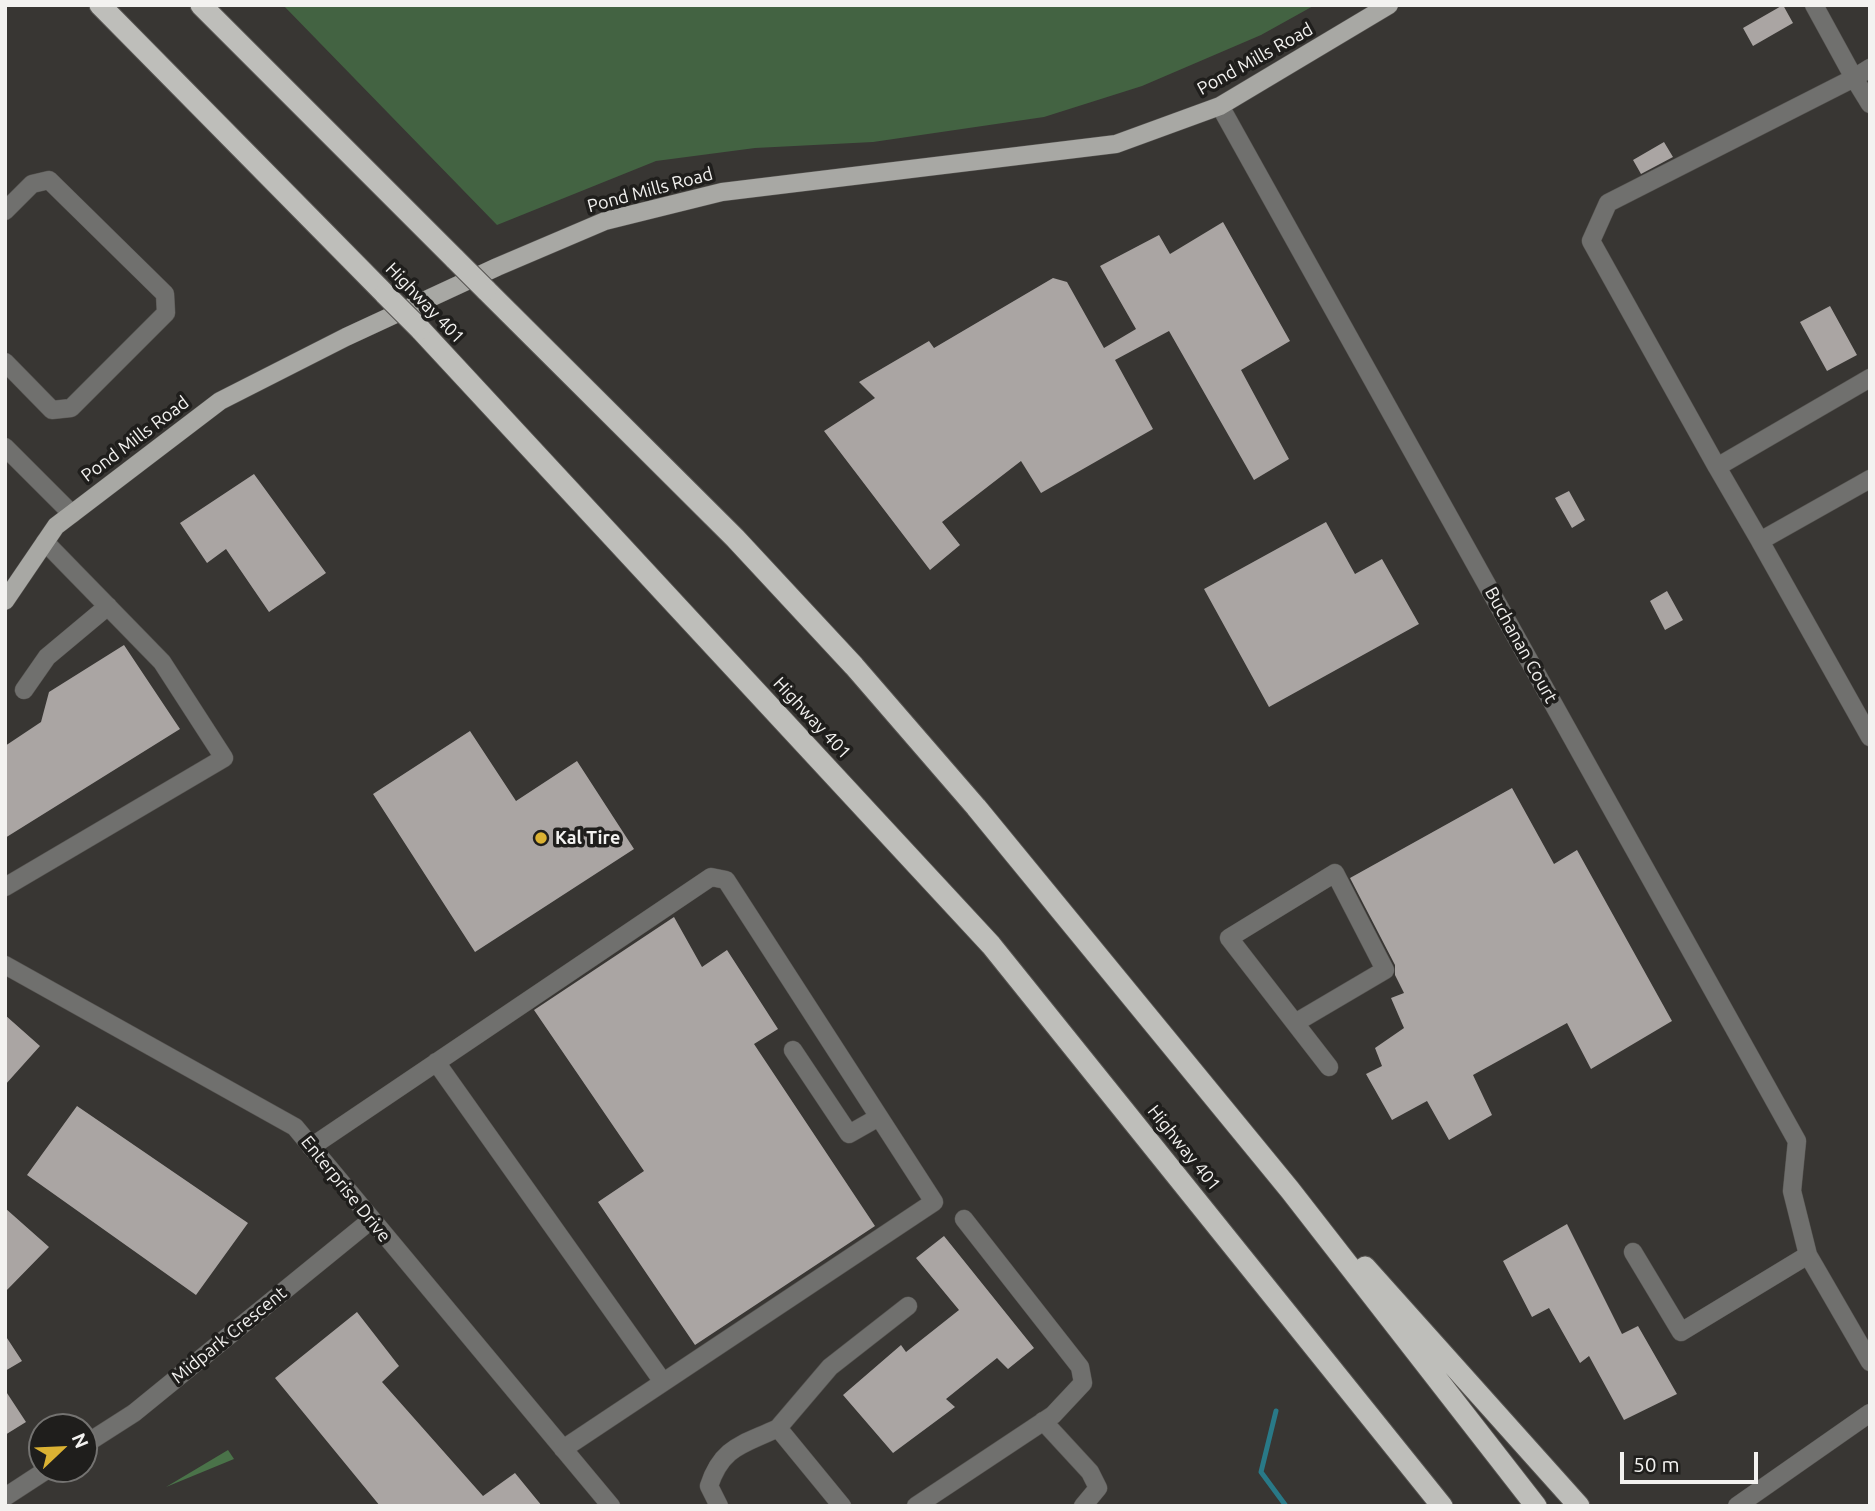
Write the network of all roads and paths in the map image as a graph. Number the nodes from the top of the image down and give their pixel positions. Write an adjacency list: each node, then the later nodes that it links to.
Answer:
1 (100, 5): 50 (highway, Highway 401, bridge)
2 (201, 5): 30 (highway, bridge)
3 (1389, 5): 8 (main road, Pond Mills Road)
4 (1814, 5): 6 (street)
5 (1870, 68): 6 (street)
6 (1854, 78): 7 (street); 13 (street)
7 (1870, 104)
8 (1220, 106): 15 (main road, Pond Mills Road); 34 (street, Buchanan Court)
9 (5, 211): 10 (street)
10 (5, 362)
11 (1870, 378): 13 (street)
12 (5, 447): 15 (street)
13 (1717, 467): 16 (street)
14 (1870, 479): 16 (street)
15 (72, 513): 17 (main road, Pond Mills Road)
16 (1760, 541): 21 (street)
17 (45, 542): 18 (main road, Pond Mills Road); 19 (street)
18 (5, 601)
19 (108, 606): 20 (street); 22 (street)
20 (24, 690)
21 (1870, 737)
22 (5, 887)
23 (5, 965): 29 (street, Enterprise Drive)
24 (1295, 1023): 24 (street); 27 (street)
25 (793, 1050): 28 (street)
26 (436, 1062): 28 (street); 29 (street); 37 (street)
27 (1329, 1067)
28 (879, 1117): 37 (street)
29 (311, 1147): 32 (street, Enterprise Drive)
30 (1290, 1190): 51 (highway); 52 (highway)
31 (964, 1219): 39 (street)
32 (370, 1220): 41 (street, Midpark Crescent); 42 (street, Enterprise Drive)
33 (1633, 1252): 34 (street)
34 (1808, 1255): 36 (street, Buchanan Court)
35 (908, 1306): 40 (street)
36 (1870, 1362)
37 (663, 1382): 42 (street)
38 (1870, 1413): 53 (street)
39 (1043, 1421): 48 (street); 49 (street)
40 (778, 1428): 46 (street); 47 (street)
41 (98, 1437)
42 (563, 1449): 45 (street, Enterprise Drive)
43 (28, 1482): 44 (street)
44 (5, 1497)
45 (611, 1506)
46 (719, 1506)
47 (842, 1506)
48 (916, 1506)
49 (1083, 1506)
50 (1443, 1506)
51 (1536, 1506)
52 (1579, 1506)
53 (1737, 1506)

